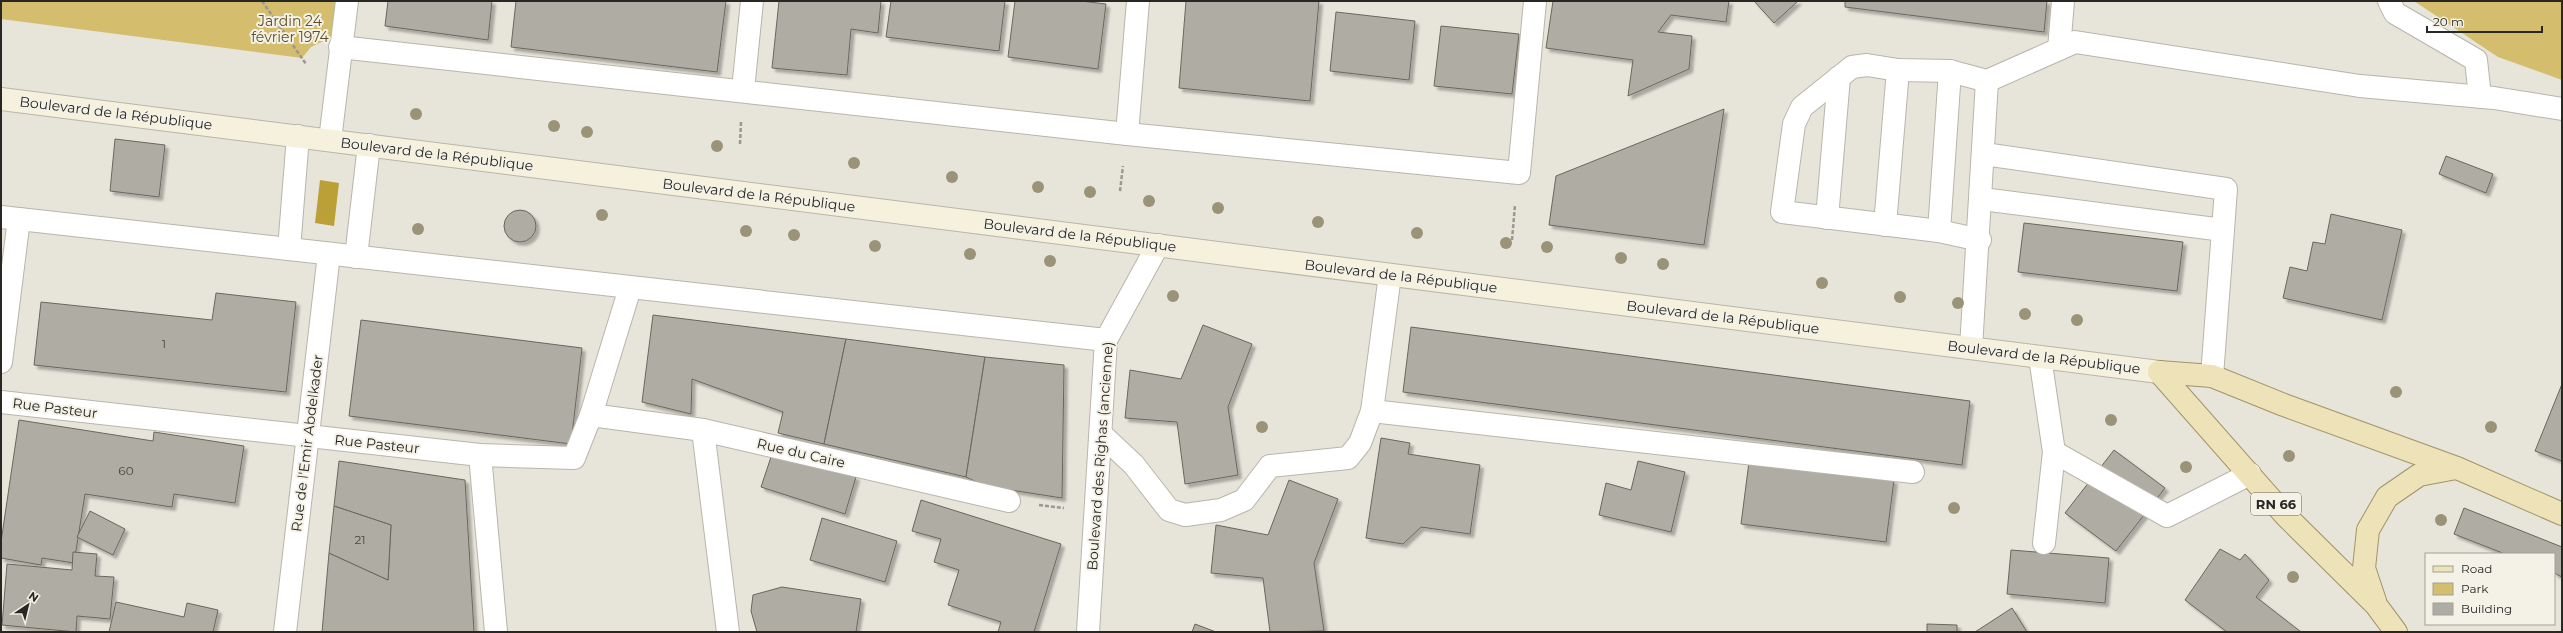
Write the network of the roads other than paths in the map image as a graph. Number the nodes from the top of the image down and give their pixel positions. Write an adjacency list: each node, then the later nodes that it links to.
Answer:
1 (347, 1): 7 (street)
2 (752, 1): 13 (street)
3 (1138, 1): 17 (street)
4 (1535, 1): 17 (street)
5 (2063, 1): 8 (street)
6 (2389, 1): 14 (street)
7 (340, 47): 13 (street); 19 (street)
8 (2059, 49): 12 (street); 14 (street)
9 (1898, 70): 10 (street); 11 (street); 25 (street)
10 (1950, 71): 12 (street); 27 (street)
11 (1840, 77): 24 (street); 24 (street)
12 (1987, 81): 21 (street)
13 (743, 90): 17 (street)
14 (2480, 97): 16 (street)
15 (1, 99): 18 (main road, Boulevard de la République)
16 (2562, 109)
17 (1127, 134)
18 (298, 136): 19 (main road, Boulevard de la République); 30 (street)
19 (330, 140): 20 (main road, Boulevard de la République)
20 (369, 145): 29 (main road, Boulevard de la République); 32 (street)
21 (1984, 154): 22 (street); 26 (street)
22 (1982, 199): 26 (street); 28 (street)
23 (10, 218): 30 (street); 38 (street)
24 (1827, 218): 25 (street)
25 (1885, 225): 27 (street)
26 (2223, 230): 40 (street)
27 (1940, 231): 28 (street)
28 (1980, 240): 36 (street)
29 (1158, 245): 33 (main road, Boulevard de la République); 35 (street, Boulevard des Righas (ancienne))
30 (288, 249): 31 (street)
31 (330, 254): 32 (street); 46 (street, Rue de l'Emir Abdelkader)
32 (356, 257): 34 (street)
33 (1390, 275): 36 (main road, Boulevard de la République); 42 (street)
34 (630, 288): 35 (street); 43 (street, Rue Pasteur)
35 (1106, 340): 45 (street, Boulevard des Righas (ancienne))
36 (1971, 348): 37 (main road, Boulevard de la République)
37 (2040, 357): 39 (main road, Boulevard de la République); 47 (street)
38 (1, 362)
39 (2159, 372): 40 (main road); 51 (main road, RN 66)
40 (2212, 376): 49 (main road)
41 (1, 402): 46 (street, Rue Pasteur)
42 (1372, 412): 45 (street); 50 (street)
43 (591, 415): 44 (street, Rue du Caire); 48 (street, Rue Pasteur)
44 (703, 430): 52 (street, Rue du Caire); 58 (street)
45 (1101, 434): 59 (street, Boulevard des Righas (ancienne))
46 (308, 438): 48 (street, Rue Pasteur); 56 (street, Rue de l'Emir Abdelkader)
47 (2054, 452): 51 (street); 54 (street)
48 (480, 455): 57 (street)
49 (2457, 468): 53 (main road); 55 (main road)
50 (1913, 472)
51 (2250, 474): 55 (main road, RN 66)
52 (1009, 501)
53 (2562, 514)
54 (2044, 543)
55 (2376, 605): 60 (main road, RN 66)
56 (285, 632)
57 (496, 632)
58 (728, 632)
59 (1088, 632)
60 (2396, 632)

